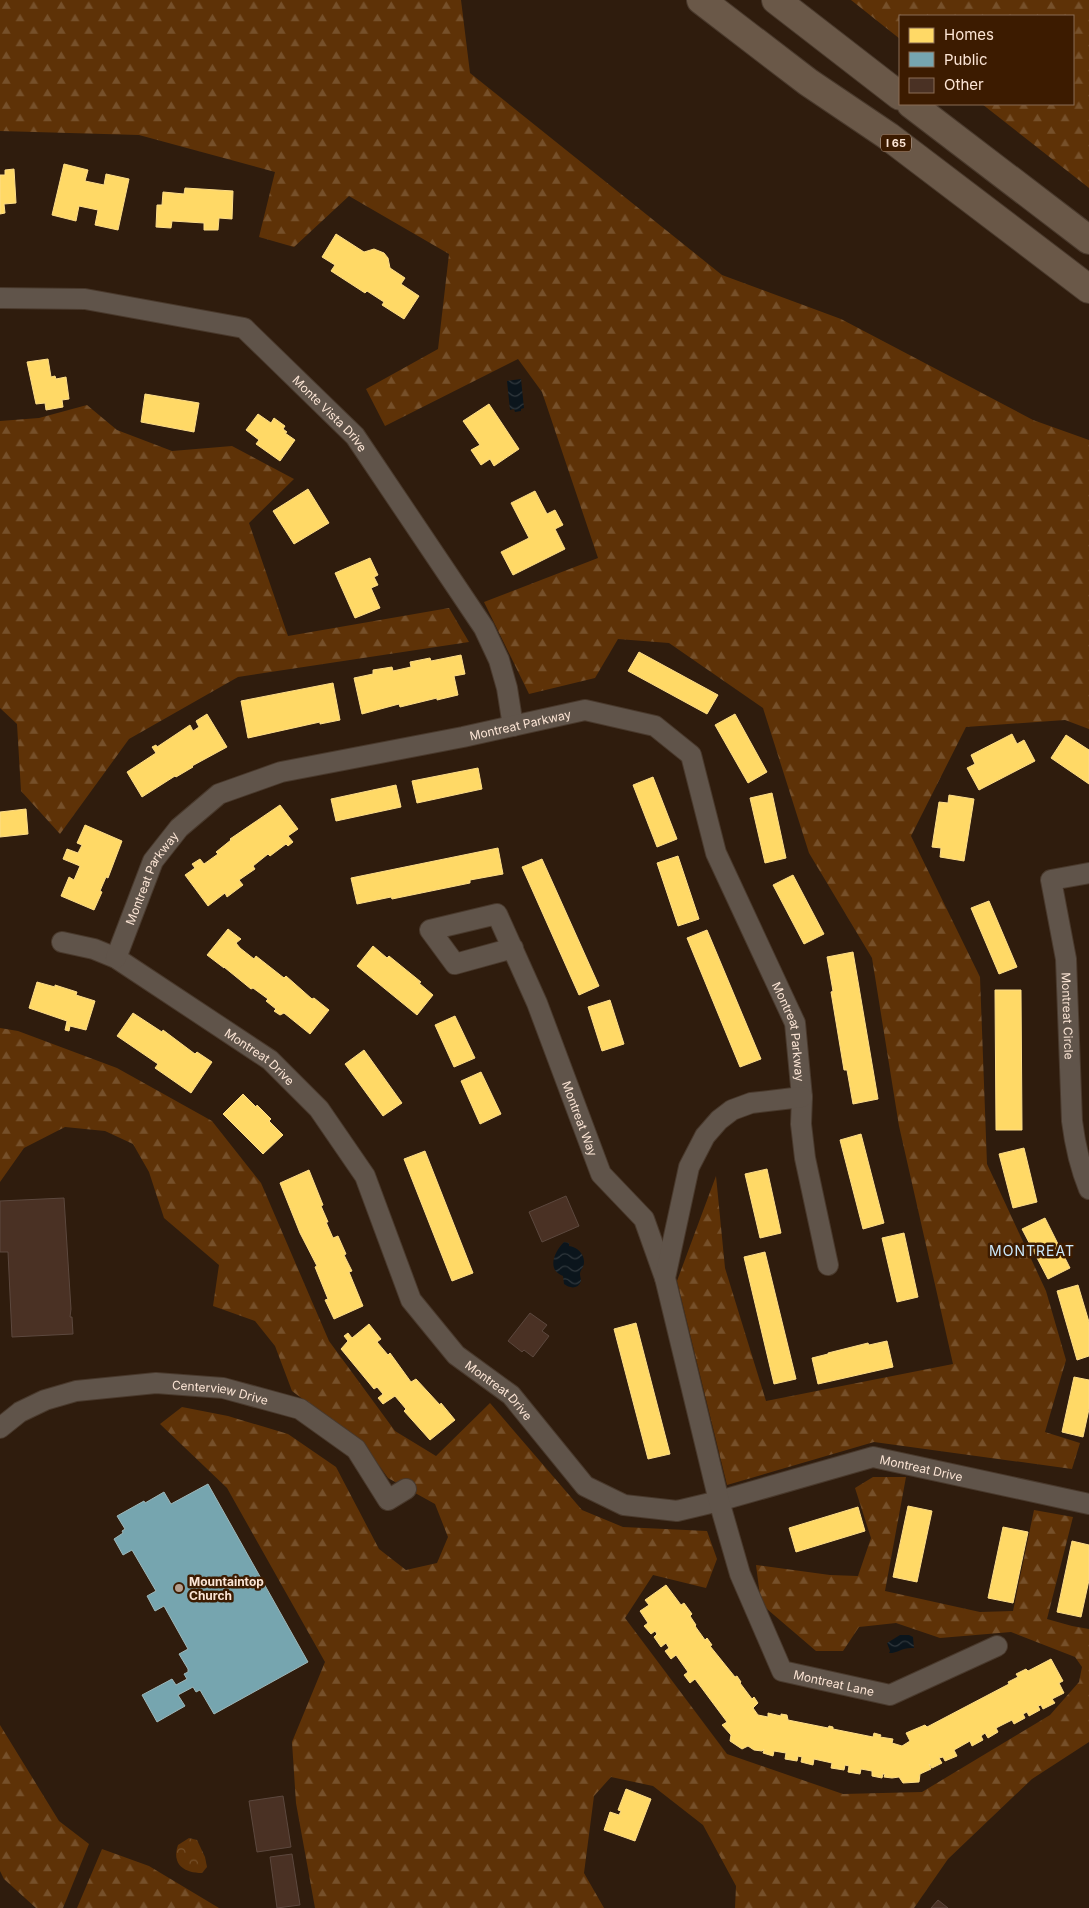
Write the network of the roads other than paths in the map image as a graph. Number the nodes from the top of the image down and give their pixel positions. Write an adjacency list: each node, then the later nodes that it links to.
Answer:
1 (701, 0): 6 (highway, I 65)
2 (776, 0): 3 (highway)
3 (899, 95)
4 (912, 105): 5 (highway)
5 (1089, 240)
6 (1089, 289)
7 (0, 298): 8 (street, Monte Vista Drive)
8 (513, 726): 12 (street, Montreat Parkway); 13 (street, Montreat Parkway)
9 (1089, 873): 14 (street, Montreat Circle)
10 (62, 942): 12 (street, Montreat Drive)
11 (513, 948): 16 (street, Montreat Way)
12 (116, 958): 19 (street, Montreat Drive)
13 (802, 1097): 15 (street, Montreat Parkway); 16 (street, Montreat Way)
14 (1089, 1189)
15 (828, 1264)
16 (665, 1278): 19 (street, Montreat Way)
17 (0, 1428): 18 (street, Centerview Drive)
18 (406, 1489)
19 (719, 1501): 20 (street, Montreat Drive); 21 (street, Montreat Lane)
20 (1089, 1504)
21 (997, 1646)

